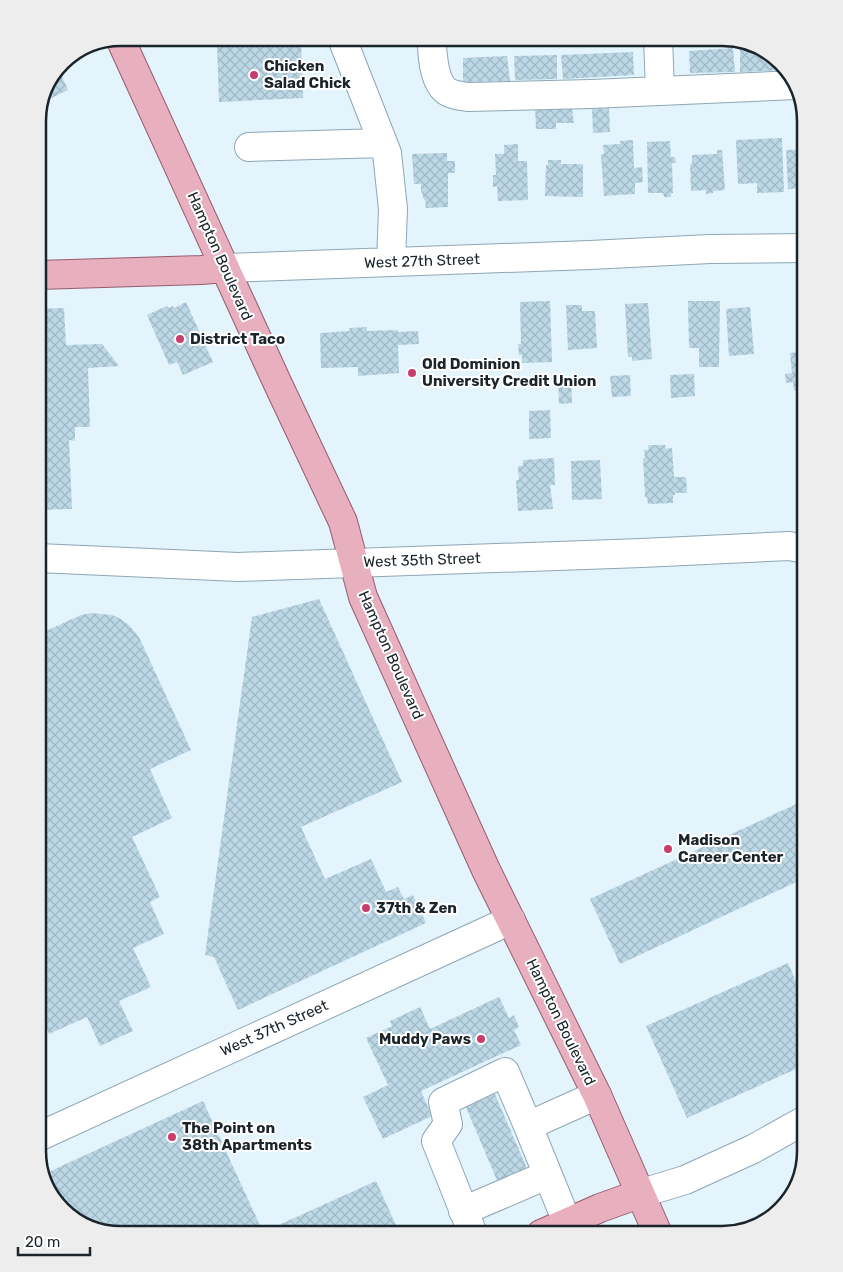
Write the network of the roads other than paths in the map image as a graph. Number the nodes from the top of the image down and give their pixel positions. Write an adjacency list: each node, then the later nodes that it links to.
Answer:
1 (123, 46): 11 (main road, Hampton Boulevard)
2 (344, 46): 7 (street)
3 (433, 46): 6 (street)
4 (658, 46): 6 (street)
5 (788, 85): 6 (street)
6 (660, 91)
7 (383, 143): 8 (street); 10 (street)
8 (249, 148)
9 (797, 248): 10 (street, West 27th Street)
10 (392, 262): 11 (street, West 27th Street)
11 (225, 268): 12 (main road, West 27th Street); 15 (main road, Hampton Boulevard)
12 (46, 275)
13 (797, 547): 15 (street, West 35th Street)
14 (46, 558): 15 (street, West 35th Street)
15 (354, 563): 16 (main road, Hampton Boulevard)
16 (511, 920): 17 (main road, Hampton Boulevard); 20 (street, West 37th Street)
17 (597, 1096): 19 (street); 22 (main road, Hampton Boulevard)
18 (797, 1125): 22 (street)
19 (528, 1126): 21 (street); 24 (street)
20 (46, 1133)
21 (547, 1175): 23 (street); 24 (street)
22 (639, 1194): 23 (main road); 26 (main road, Hampton Boulevard)
23 (567, 1222): 25 (main road)
24 (468, 1223)
25 (558, 1226)
26 (654, 1226)

